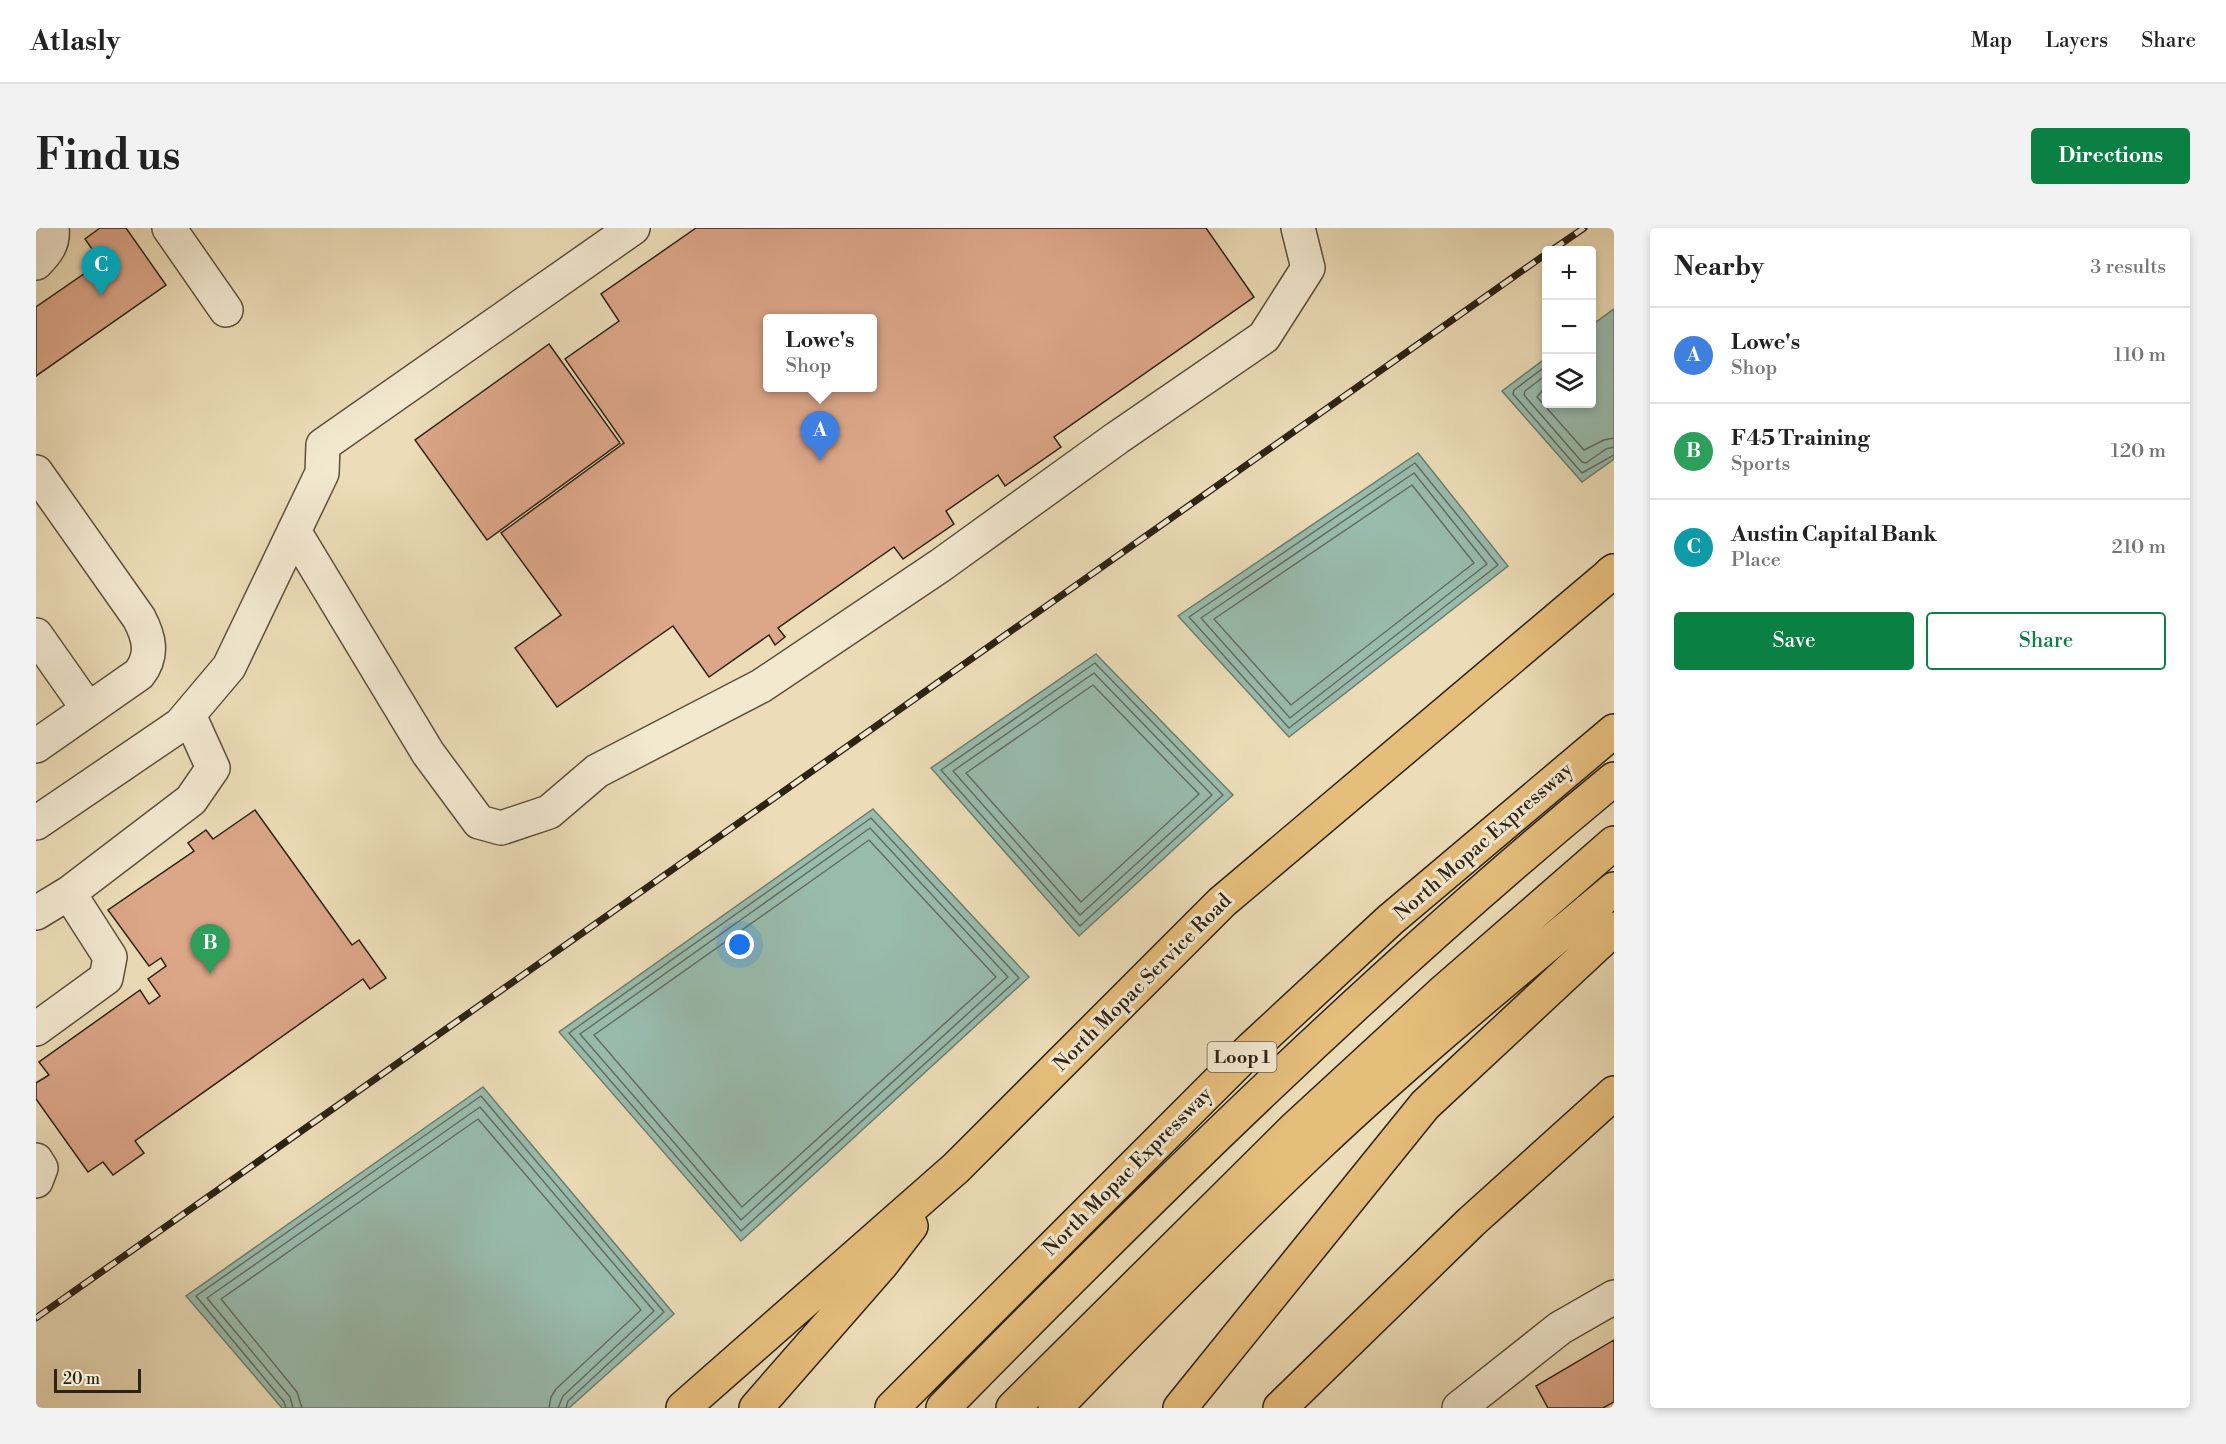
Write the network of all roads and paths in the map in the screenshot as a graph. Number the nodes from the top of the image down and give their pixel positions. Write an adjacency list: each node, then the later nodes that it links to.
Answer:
1 (52, 228): 5 (lane)
2 (169, 228): 6 (lane)
3 (633, 228): 8 (lane)
4 (1298, 228): 8 (lane)
5 (36, 262)
6 (226, 310)
7 (36, 473): 11 (lane)
8 (294, 531): 12 (lane)
9 (1613, 572): 25 (main road, North Mopac Service Road)
10 (36, 635): 11 (lane)
11 (88, 709): 14 (lane)
12 (189, 715): 16 (lane); 19 (lane)
13 (1614, 731): 30 (main road, North Mopac Expressway / Loop 1)
14 (36, 746)
15 (1614, 779): 31 (main road)
16 (36, 823)
17 (1614, 843): 32 (main road)
18 (1614, 889): 33 (main road)
19 (69, 893): 20 (lane); 22 (lane)
20 (36, 913)
21 (1614, 928): 34 (main road)
22 (36, 1029)
23 (1614, 1093): 35 (main road)
24 (36, 1160): 26 (lane)
25 (956, 1167): 28 (main road, North Mopac Service Road); 29 (main road)
26 (36, 1181)
27 (1614, 1297): 36 (lane)
28 (682, 1408)
29 (756, 1408)
30 (892, 1408)
31 (943, 1408)
32 (1013, 1408)
33 (1055, 1408)
34 (1180, 1408)
35 (1280, 1408)
36 (1459, 1408)

